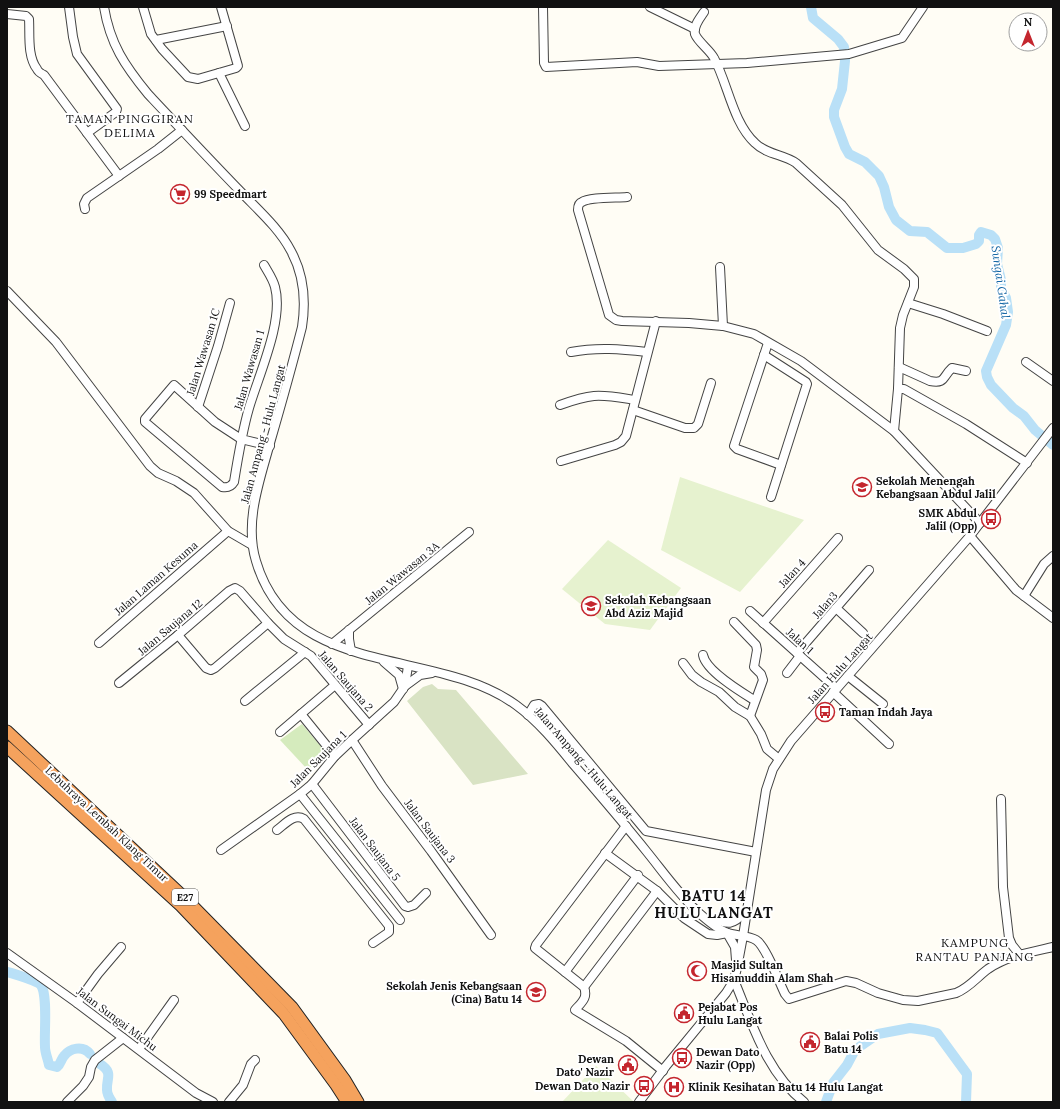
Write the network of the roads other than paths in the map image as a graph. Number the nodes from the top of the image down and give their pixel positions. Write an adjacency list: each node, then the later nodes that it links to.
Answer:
1 (69, 7): 18 (street)
2 (104, 7): 17 (street, Jalan Ampang - Hulu Langat)
3 (143, 7): 13 (street)
4 (221, 7): 11 (street)
5 (543, 7): 14 (street)
6 (650, 7): 12 (street)
7 (923, 7): 14 (street)
8 (20, 11): 10 (street); 18 (street)
9 (704, 12): 12 (street)
10 (7, 14)
11 (228, 26): 13 (street); 15 (street)
12 (695, 29): 14 (street)
13 (156, 40): 15 (street)
14 (716, 64): 25 (street)
15 (219, 73): 16 (street)
16 (246, 126)
17 (182, 130): 19 (street); 47 (street, Jalan Ampang - Hulu Langat)
18 (87, 133): 19 (street)
19 (119, 176): 21 (street)
20 (627, 197): 27 (street)
21 (85, 209)
22 (264, 265): 46 (street, Jalan Wawasan 1)
23 (720, 267): 28 (street)
24 (7, 291): 53 (street)
25 (908, 302): 29 (street); 35 (street)
26 (230, 303): 42 (street, Jalan Wawasan 1C)
27 (656, 321): 28 (street); 32 (street)
28 (723, 326): 30 (street)
29 (987, 332)
30 (768, 342): 33 (street); 45 (street)
31 (571, 352): 32 (street)
32 (647, 352): 40 (street)
33 (764, 355): 50 (street); 50 (street)
34 (1026, 362): 37 (street)
35 (899, 367): 36 (street); 39 (street)
36 (966, 371)
37 (1053, 381)
38 (711, 383): 43 (street)
39 (898, 389): 45 (street); 49 (street)
40 (635, 400): 41 (street); 43 (street)
41 (560, 405)
42 (198, 407): 46 (street); 46 (street, Jalan Wawasan 1)
43 (633, 410): 48 (street)
44 (1053, 428): 49 (street, Jalan Hulu Langat)
45 (894, 431): 52 (street)
46 (241, 439): 47 (street)
47 (270, 446): 57 (street, Jalan Ampang - Hulu Langat)
48 (561, 461)
49 (1026, 463): 52 (street, Jalan Hulu Langat)
50 (781, 465): 51 (street)
51 (771, 497)
52 (980, 523): 55 (street, Jalan Hulu Langat)
53 (228, 531): 57 (street); 71 (street, Jalan Laman Kesuma)
54 (469, 532): 68 (street, Jalan Wawasan 3A)
55 (970, 536): 61 (street); 82 (street, Jalan Hulu Langat)
56 (838, 538): 67 (street, Jalan 4)
57 (252, 545): 72 (street, Jalan Ampang - Hulu Langat)
58 (1053, 556): 61 (street)
59 (869, 570): 62 (street, Jalan3)
60 (235, 588): 66 (street, Jalan Saujana 2); 70 (street, Jalan Saujana 12)
61 (1024, 596): 64 (street)
62 (836, 608): 69 (street); 76 (street, Jalan3)
63 (750, 611): 67 (street, Jalan 1)
64 (1053, 618)
65 (734, 622): 87 (street)
66 (268, 623): 70 (street); 74 (street, Jalan Saujana 2)
67 (763, 623): 76 (street, Jalan 1)
68 (349, 630): 72 (street, Jalan Wawasan 3A); 73 (street)
69 (863, 634)
70 (178, 635): 83 (street, Jalan Saujana 12)
71 (99, 643)
72 (332, 644): 73 (street, Jalan Ampang - Hulu Langat)
73 (351, 651): 77 (street, Jalan Ampang - Hulu Langat)
74 (305, 652): 84 (street, Jalan Saujana 2); 88 (street)
75 (703, 655): 87 (street)
76 (799, 655): 81 (street, Jalan3); 86 (street, Jalan 1)
77 (379, 659): 79 (street, Jalan Ampang - Hulu Langat); 85 (street)
78 (683, 663): 92 (street)
79 (408, 666): 80 (street, Jalan Ampang - Hulu Langat); 85 (street)
80 (435, 672): 85 (street, Jalan Saujana 1); 91 (street, Jalan Ampang - Hulu Langat)
81 (787, 674)
82 (848, 676): 86 (street, Jalan Hulu Langat); 89 (street)
83 (119, 683)
84 (335, 685): 90 (street); 93 (street, Jalan Saujana 2)
85 (404, 688): 93 (street, Jalan Saujana 1)
86 (834, 690): 97 (street, Jalan 1); 100 (street, Jalan Hulu Langat)
87 (754, 700): 92 (street)
88 (245, 701)
89 (883, 704)
90 (301, 714): 95 (street); 99 (street)
91 (528, 715): 104 (street, Jalan Ampang - Hulu Langat); 108 (street)
92 (750, 716): 100 (street)
93 (369, 725): 96 (street, Jalan Saujana 1)
94 (7, 731): 134 (highway, Lebuhraya Lembah Klang Timur / E27)
95 (280, 732)
96 (352, 740): 99 (street, Jalan Saujana 1); 118 (street, Jalan Saujana 3)
97 (889, 744)
98 (7, 747): 134 (highway, Lebuhraya Lembah Klang Timur / E27)
99 (336, 756): 101 (street, Jalan Saujana 1)
100 (779, 759): 108 (street, Jalan Hulu Langat)
101 (312, 784): 102 (street, Jalan Saujana 1); 113 (street, Jalan Saujana 5)
102 (300, 794): 106 (street, Jalan Saujana 1); 109 (street)
103 (1001, 799): 124 (street)
104 (626, 826): 107 (street); 115 (street, Jalan Ampang - Hulu Langat)
105 (277, 830): 110 (street)
106 (221, 850)
107 (605, 852): 111 (street); 125 (street)
108 (756, 852): 114 (street, Jalan Hulu Langat)
109 (356, 865): 110 (street); 116 (street)
110 (347, 873): 120 (street)
111 (638, 876): 112 (street); 125 (street)
112 (657, 890): 117 (street); 127 (street)
113 (426, 893)
114 (747, 910): 115 (street); 119 (street, Jalan Hulu Langat)
115 (700, 914): 117 (street, Jalan Ampang - Hulu Langat)
116 (400, 920)
117 (726, 933): 119 (street, Jalan Ampang - Hulu Langat); 126 (street)
118 (491, 935)
119 (743, 936): 124 (street, Jalan Ampang - Hulu Langat); 126 (street, Jalan Hulu Langat)
120 (373, 943)
121 (121, 947): 129 (street)
122 (1053, 947): 124 (street)
123 (7, 953): 129 (street, Jalan Sungai Michu)
124 (1020, 955)
125 (565, 972): 127 (street)
126 (734, 980): 133 (street, Jalan Hulu Langat); 135 (street)
127 (584, 987): 133 (street)
128 (174, 1000): 131 (street)
129 (77, 1003): 130 (street, Jalan Sungai Michu)
130 (124, 1038): 131 (street, Jalan Sungai Michu); 136 (street)
131 (139, 1049): 137 (street, Jalan Sungai Michu)
132 (255, 1060): 138 (street)
133 (663, 1071): 141 (street, Jalan Hulu Langat)
134 (340, 1082): 139 (highway, Lebuhraya Lembah Klang Timur / E27); 140 (highway, Lebuhraya Lembah Klang Timur / E27)
135 (801, 1100)
136 (67, 1102)
137 (213, 1102)
138 (229, 1102)
139 (346, 1102)
140 (358, 1102)
141 (639, 1102)

